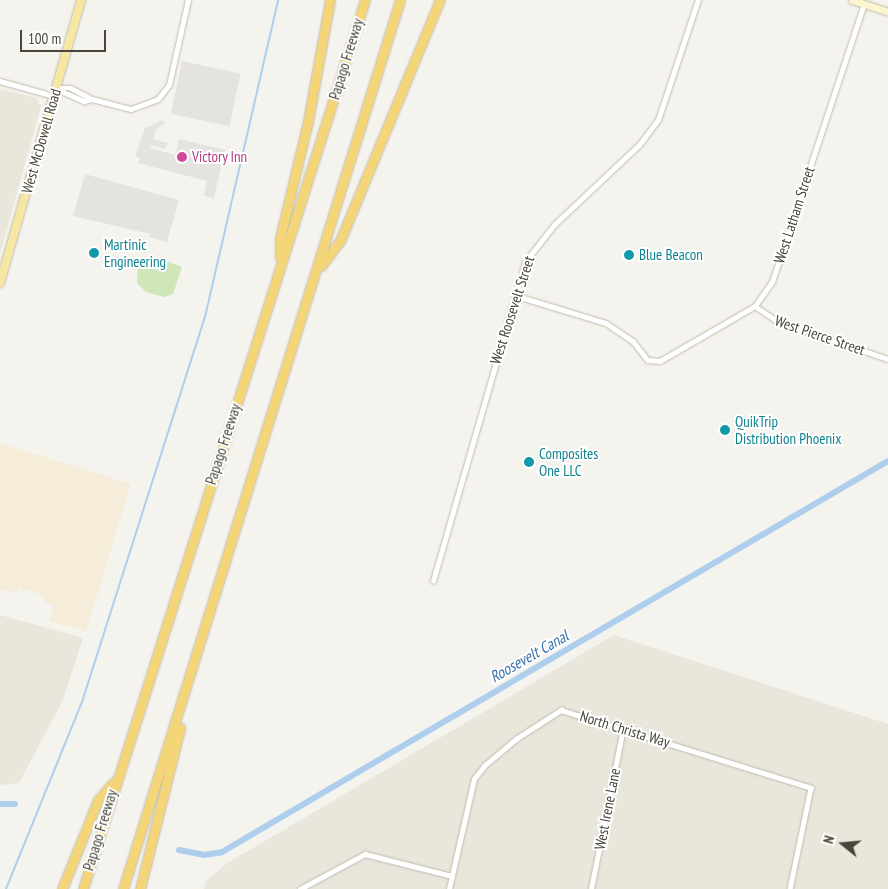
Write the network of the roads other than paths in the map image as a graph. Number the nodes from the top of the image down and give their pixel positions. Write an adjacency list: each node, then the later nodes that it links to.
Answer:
1 (81, 0): 12 (main road, West McDowell Road)
2 (188, 0): 14 (street)
3 (330, 0): 15 (highway)
4 (365, 0): 15 (highway, Papago Freeway)
5 (400, 0): 16 (highway)
6 (440, 0): 16 (highway)
7 (698, 0): 18 (street, West Roosevelt Street)
8 (852, 0): 9 (main road)
9 (864, 4): 10 (main road); 19 (street, West Latham Street)
10 (888, 12)
11 (0, 81): 13 (street)
12 (56, 88): 13 (main road, West McDowell Road); 14 (street); 14 (street)
13 (54, 96): 17 (main road, West McDowell Road)
14 (92, 99)
15 (279, 270): 24 (highway, Papago Freeway)
16 (316, 273): 22 (highway)
17 (0, 283)
18 (514, 295): 19 (street, West Latham Street); 21 (street, West Roosevelt Street)
19 (755, 306): 20 (street, West Pierce Street)
20 (888, 359)
21 (433, 580)
22 (191, 676): 28 (highway); 29 (highway)
23 (623, 729): 25 (street, North Christa Way); 32 (street, West Irene Lane); 33 (street, North Christa Way)
24 (116, 779): 26 (highway); 27 (highway, Papago Freeway)
25 (452, 876): 30 (street); 31 (street, North Christa Way)
26 (62, 889)
27 (83, 889)
28 (123, 889)
29 (140, 889)
30 (300, 889)
31 (449, 889)
32 (591, 889)
33 (790, 889)

